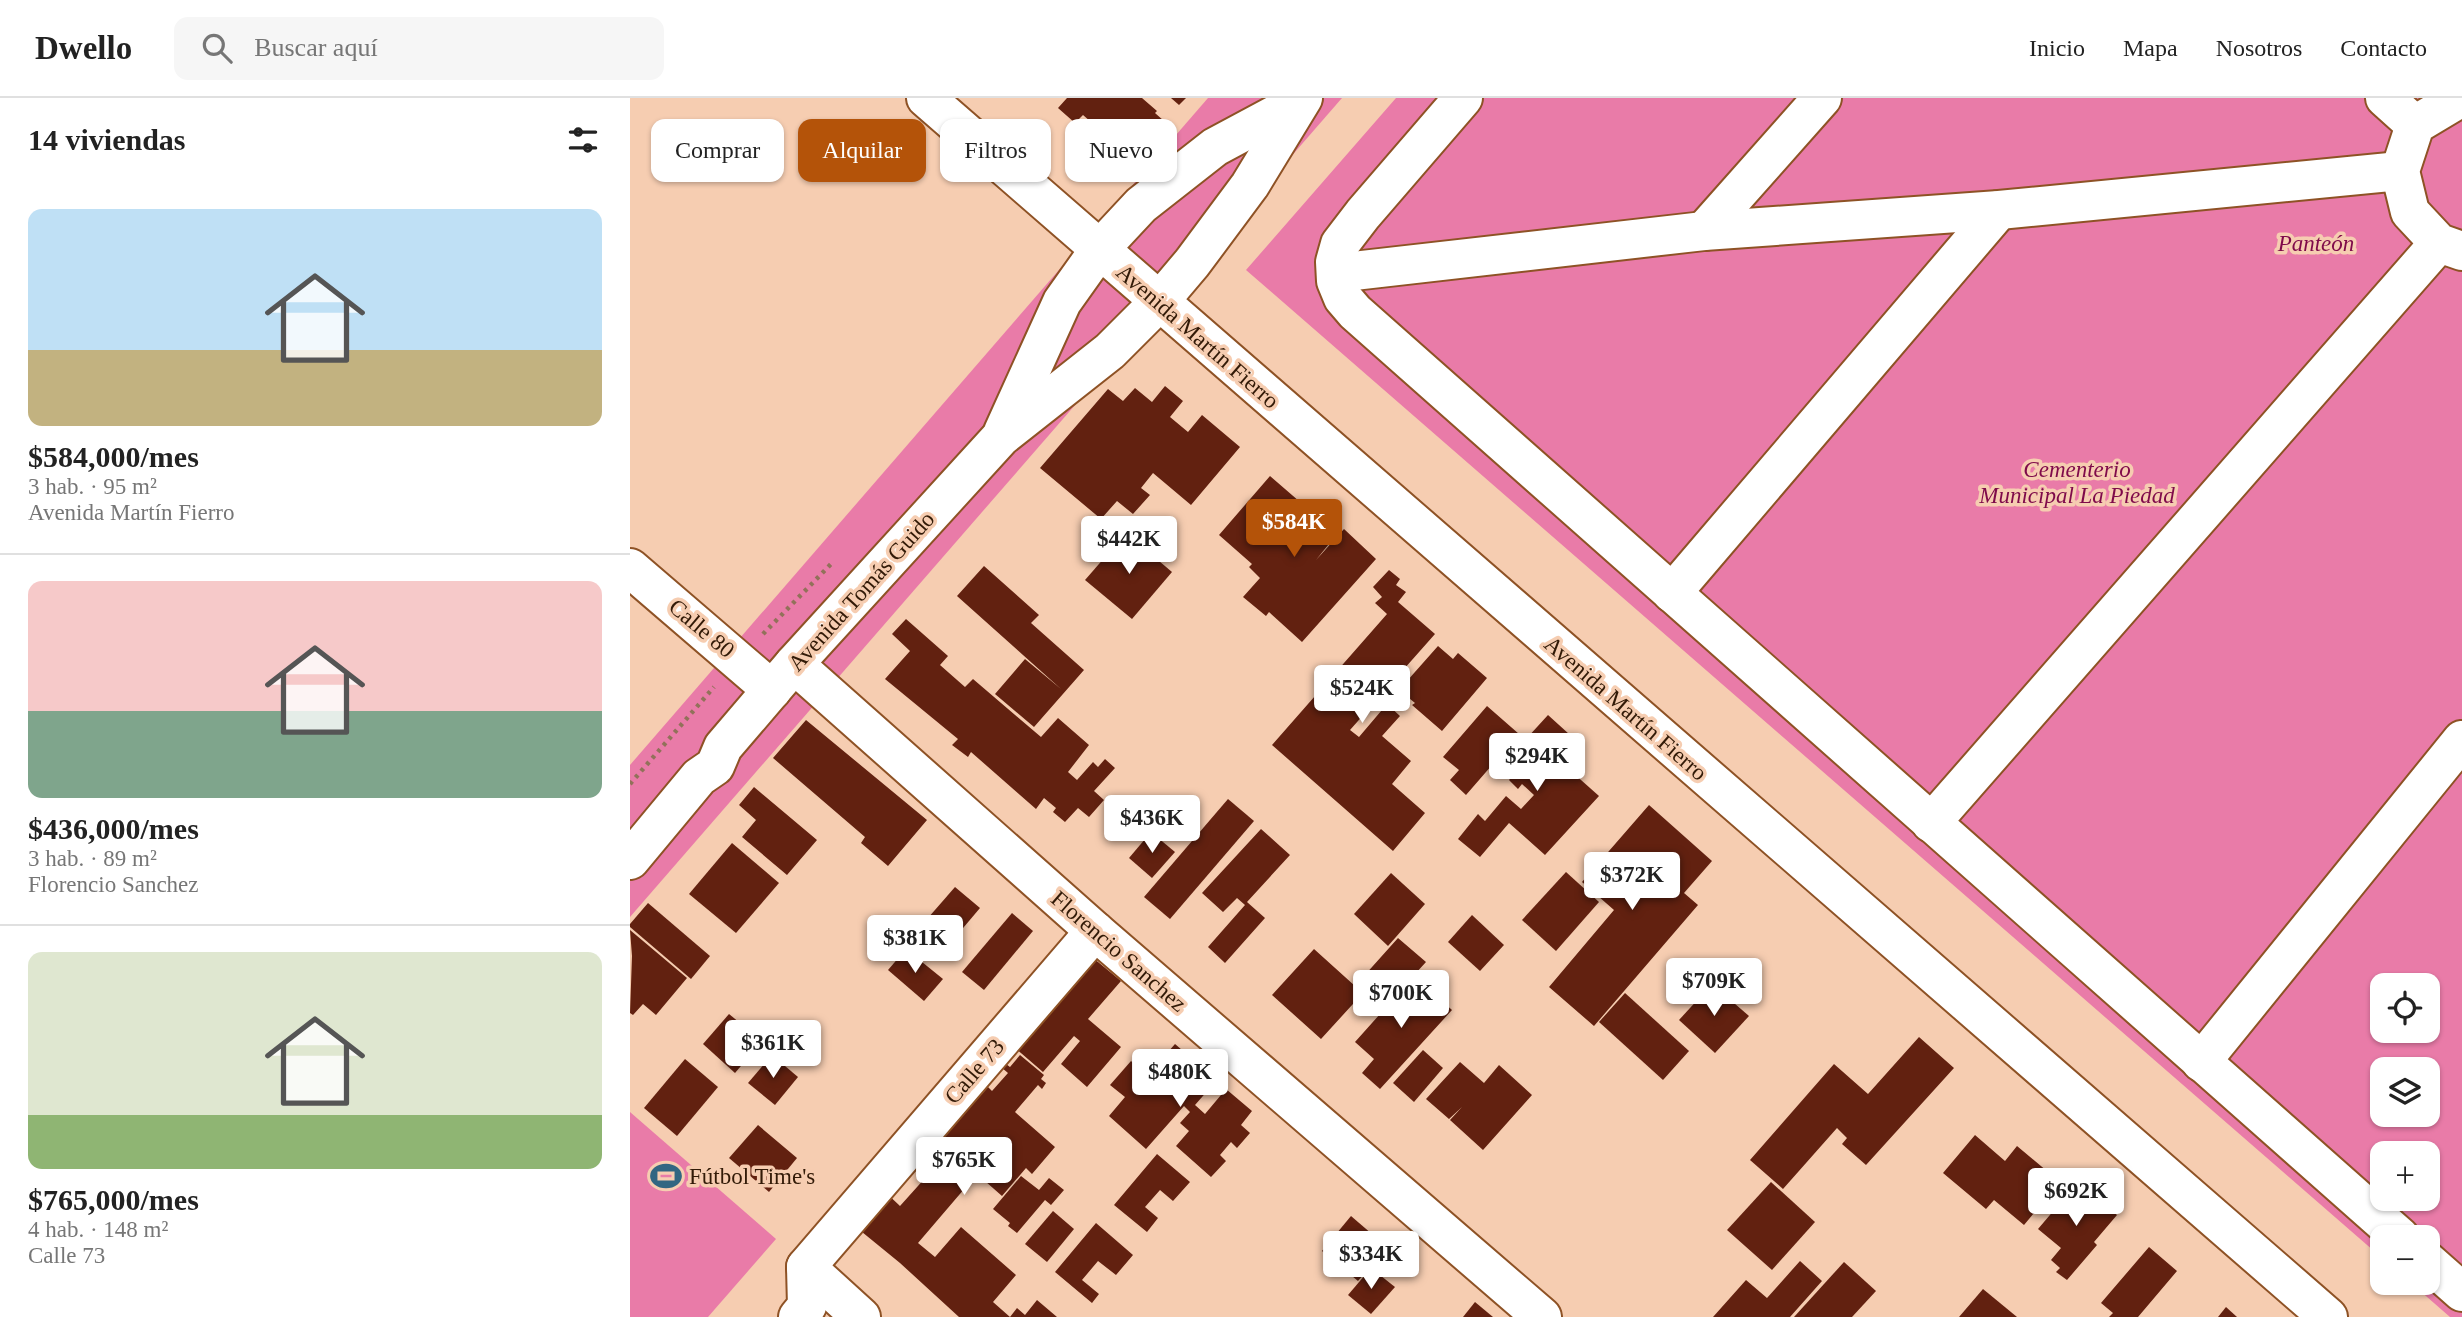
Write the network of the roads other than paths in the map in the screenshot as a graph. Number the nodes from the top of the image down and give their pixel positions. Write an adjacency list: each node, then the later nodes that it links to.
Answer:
1 (926, 98): 12 (street, Avenida Martín Fierro)
2 (1463, 98): 13 (street)
3 (1822, 98): 10 (street)
4 (2385, 98): 7 (street)
5 (2460, 98): 7 (street)
6 (1301, 100): 12 (street, Avenida Tomás Guido); 14 (street, Avenida Tomás Guido)
7 (2415, 125): 8 (street)
8 (2400, 171): 9 (street); 11 (street)
9 (1999, 210): 10 (street); 17 (street)
10 (1704, 231): 13 (street)
11 (2450, 247): 20 (street)
12 (1099, 250): 14 (street, Avenida Martín Fierro); 15 (street, Avenida Tomás Guido)
13 (1336, 273): 17 (street)
14 (1159, 302): 15 (street, Avenida Tomás Guido); 31 (street, Avenida Martín Fierro)
15 (1001, 437): 18 (street, Avenida Tomás Guido)
16 (630, 568): 18 (street, Calle 80)
17 (1672, 593): 20 (street)
18 (783, 677): 21 (street, Avenida Tomás Guido); 22 (street, Florencio Sanchez)
19 (2462, 740): 23 (street)
20 (1931, 823): 23 (street)
21 (630, 860)
22 (1095, 931): 25 (street, Calle 73); 30 (street, Florencio Sanchez)
23 (2201, 1062): 24 (street)
24 (2386, 1225)
25 (806, 1267): 28 (street); 29 (street)
26 (2440, 1273): 27 (street)
27 (2462, 1292)
28 (798, 1317)
29 (862, 1317)
30 (1542, 1317)
31 (2328, 1317)

